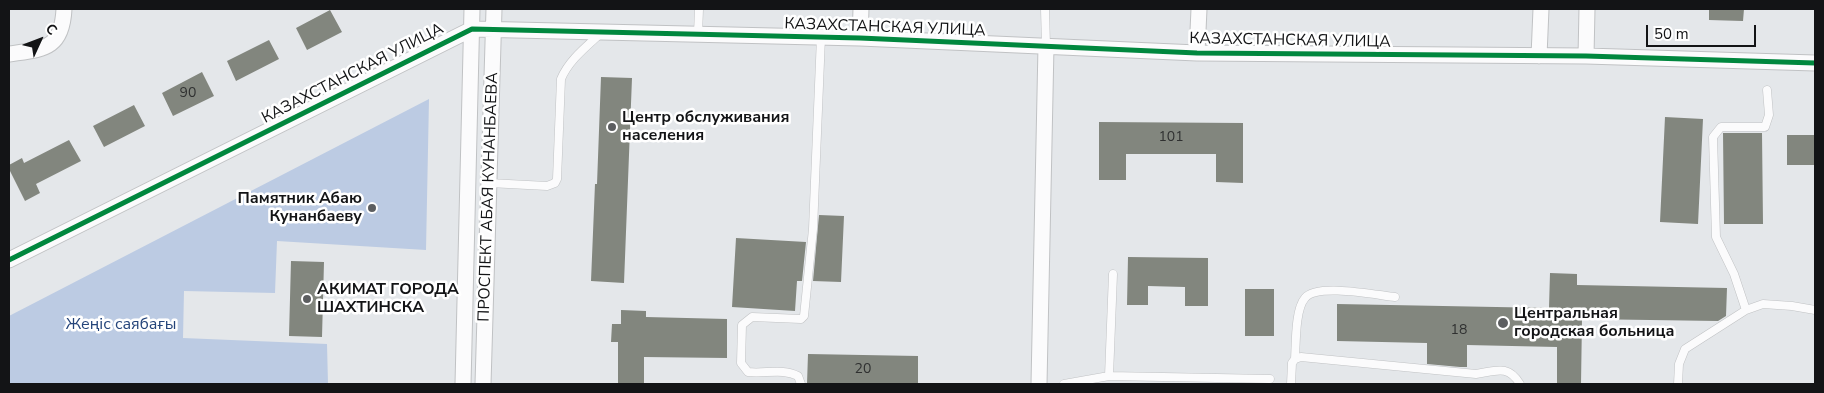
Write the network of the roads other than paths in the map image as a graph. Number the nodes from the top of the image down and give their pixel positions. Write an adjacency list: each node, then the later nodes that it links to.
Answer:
1 (64, 9): 18 (street)
2 (472, 9): 10 (street, ПРОСПЕКТ АБАЯ КУНАНБАЕВА)
3 (494, 9): 11 (street, ПРОСПЕКТ АБАЯ КУНАНБАЕВА)
4 (699, 9): 13 (lane)
5 (861, 9): 15 (street)
6 (1045, 9): 16 (lane)
7 (1199, 9): 17 (street)
8 (1541, 9): 19 (street)
9 (1587, 9): 20 (street)
10 (472, 28): 11 (street, КАЗАХСТАНСКАЯ УЛИЦА); 24 (street, КАЗАХСТАНСКАЯ УЛИЦА); 32 (street, ПРОСПЕКТ АБАЯ КУНАНБАЕВА)
11 (494, 29): 12 (street, КАЗАХСТАНСКАЯ УЛИЦА); 23 (street, ПРОСПЕКТ АБАЯ КУНАНБАЕВА)
12 (601, 32): 13 (street, КАЗАХСТАНСКАЯ УЛИЦА); 23 (lane)
13 (698, 34): 14 (street, КАЗАХСТАНСКАЯ УЛИЦА)
14 (821, 37): 15 (street, КАЗАХСТАНСКАЯ УЛИЦА); 34 (lane)
15 (860, 38): 16 (street, КАЗАХСТАНСКАЯ УЛИЦА)
16 (1046, 46): 17 (street, КАЗАХСТАНСКАЯ УЛИЦА); 35 (street)
17 (1197, 53): 19 (street, КАЗАХСТАНСКАЯ УЛИЦА)
18 (9, 54)
19 (1539, 56): 20 (street, КАЗАХСТАНСКАЯ УЛИЦА)
20 (1586, 56): 21 (street, КАЗАХСТАНСКАЯ УЛИЦА)
21 (1815, 63)
22 (1767, 90): 27 (lane)
23 (489, 184): 33 (street, ПРОСПЕКТ АБАЯ КУНАНБАЕВА)
24 (9, 260)
25 (1113, 274): 30 (lane)
26 (1395, 297): 29 (lane)
27 (1746, 310): 28 (lane); 39 (lane)
28 (1815, 310)
29 (1295, 359): 37 (lane); 38 (lane)
30 (1109, 376): 31 (lane); 36 (lane)
31 (1270, 379)
32 (463, 384)
33 (483, 384)
34 (801, 384)
35 (1038, 384)
36 (1064, 384)
37 (1291, 384)
38 (1520, 384)
39 (1678, 384)

